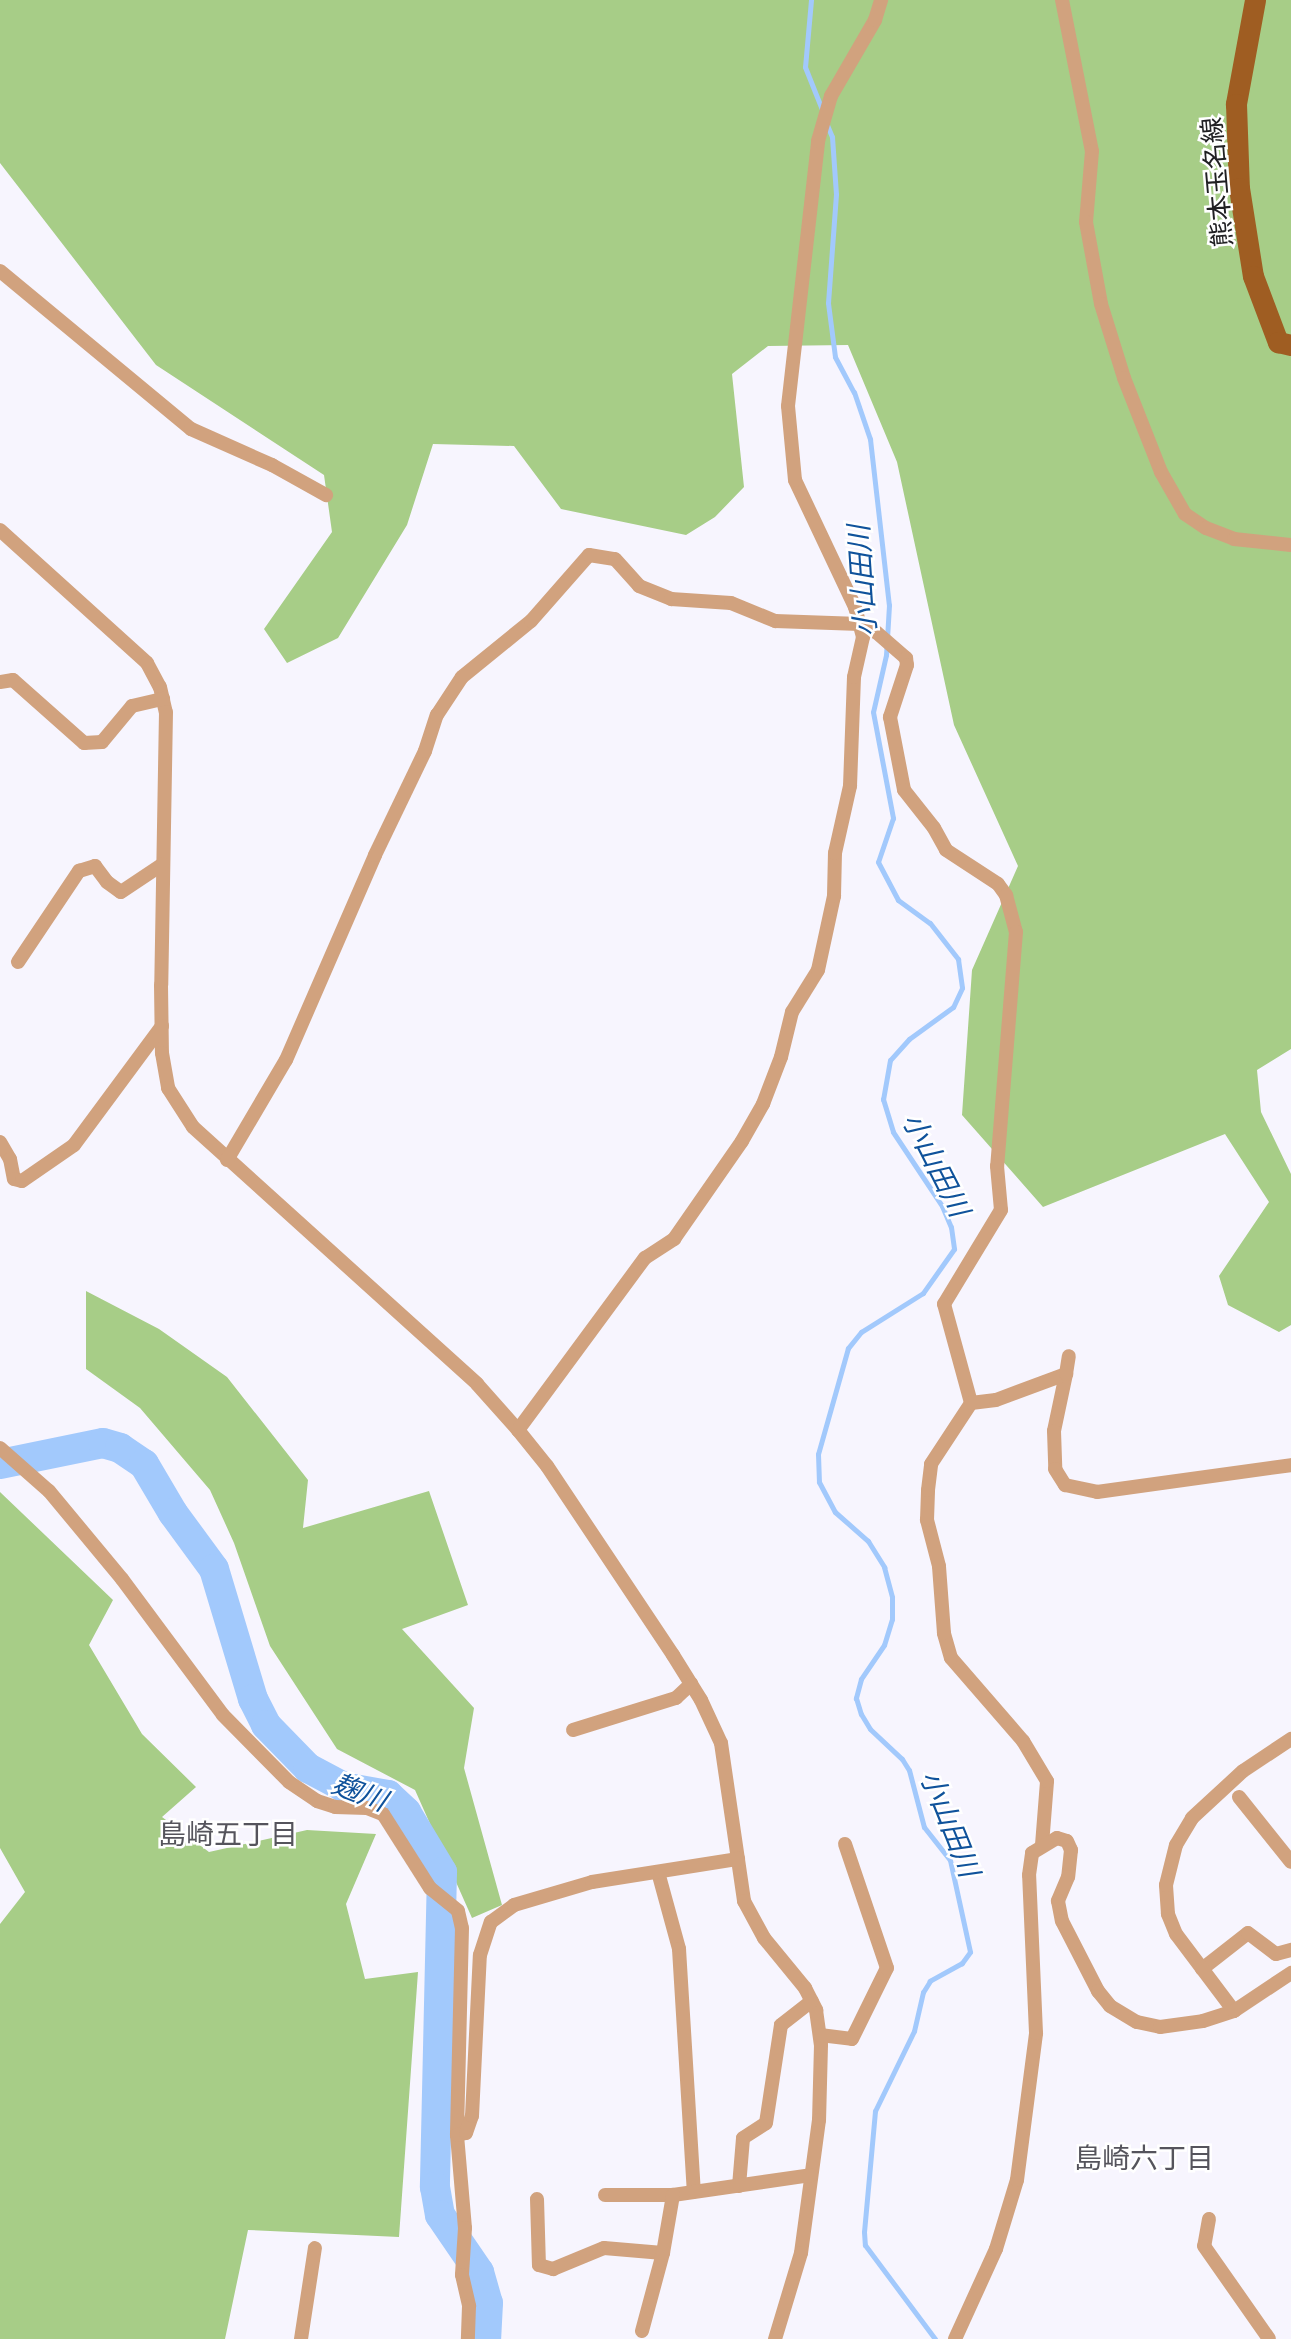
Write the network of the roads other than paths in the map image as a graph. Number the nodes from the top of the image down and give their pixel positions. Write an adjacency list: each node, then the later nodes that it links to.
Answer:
1 (881, 0): 9 (street)
2 (1062, 0): 8 (street)
3 (1255, 0): 5 (main road, 熊本玉名線)
4 (0, 271): 6 (street)
5 (1291, 345)
6 (326, 495)
7 (0, 530): 11 (street)
8 (1291, 545)
9 (860, 624): 16 (street); 19 (street); 20 (street)
10 (0, 682): 11 (street)
11 (163, 699): 12 (street)
12 (163, 864): 13 (street); 14 (street)
13 (18, 962)
14 (162, 1026): 15 (street); 16 (street)
15 (0, 1142)
16 (227, 1160): 20 (street)
17 (1069, 1356): 18 (street)
18 (1066, 1374): 19 (street); 22 (street)
19 (971, 1403): 28 (street)
20 (518, 1430): 23 (street)
21 (4, 1451): 38 (street)
22 (1291, 1465)
23 (691, 1684): 24 (street); 29 (street)
24 (573, 1730)
25 (1291, 1739): 33 (street)
26 (1239, 1797): 30 (street)
27 (845, 1844): 37 (street)
28 (1042, 1845): 36 (street); 52 (street)
29 (738, 1859): 31 (street); 35 (street)
30 (1291, 1862)
31 (658, 1872): 38 (street); 41 (street)
32 (1291, 1950): 33 (street)
33 (1202, 1969): 36 (street)
34 (1291, 1973): 36 (street)
35 (811, 2001): 37 (street); 40 (street)
36 (1234, 2011)
37 (820, 2035): 39 (street)
38 (457, 2135): 50 (street)
39 (811, 2175): 40 (street); 51 (street)
40 (740, 2186): 41 (street)
41 (694, 2192): 43 (street)
42 (606, 2195): 43 (street)
43 (673, 2195): 47 (street)
44 (537, 2199): 47 (street)
45 (1209, 2219): 53 (street)
46 (315, 2248): 49 (street)
47 (663, 2253): 48 (street)
48 (642, 2331)
49 (302, 2339)
50 (468, 2339)
51 (775, 2339)
52 (955, 2339)
53 (1269, 2339)

